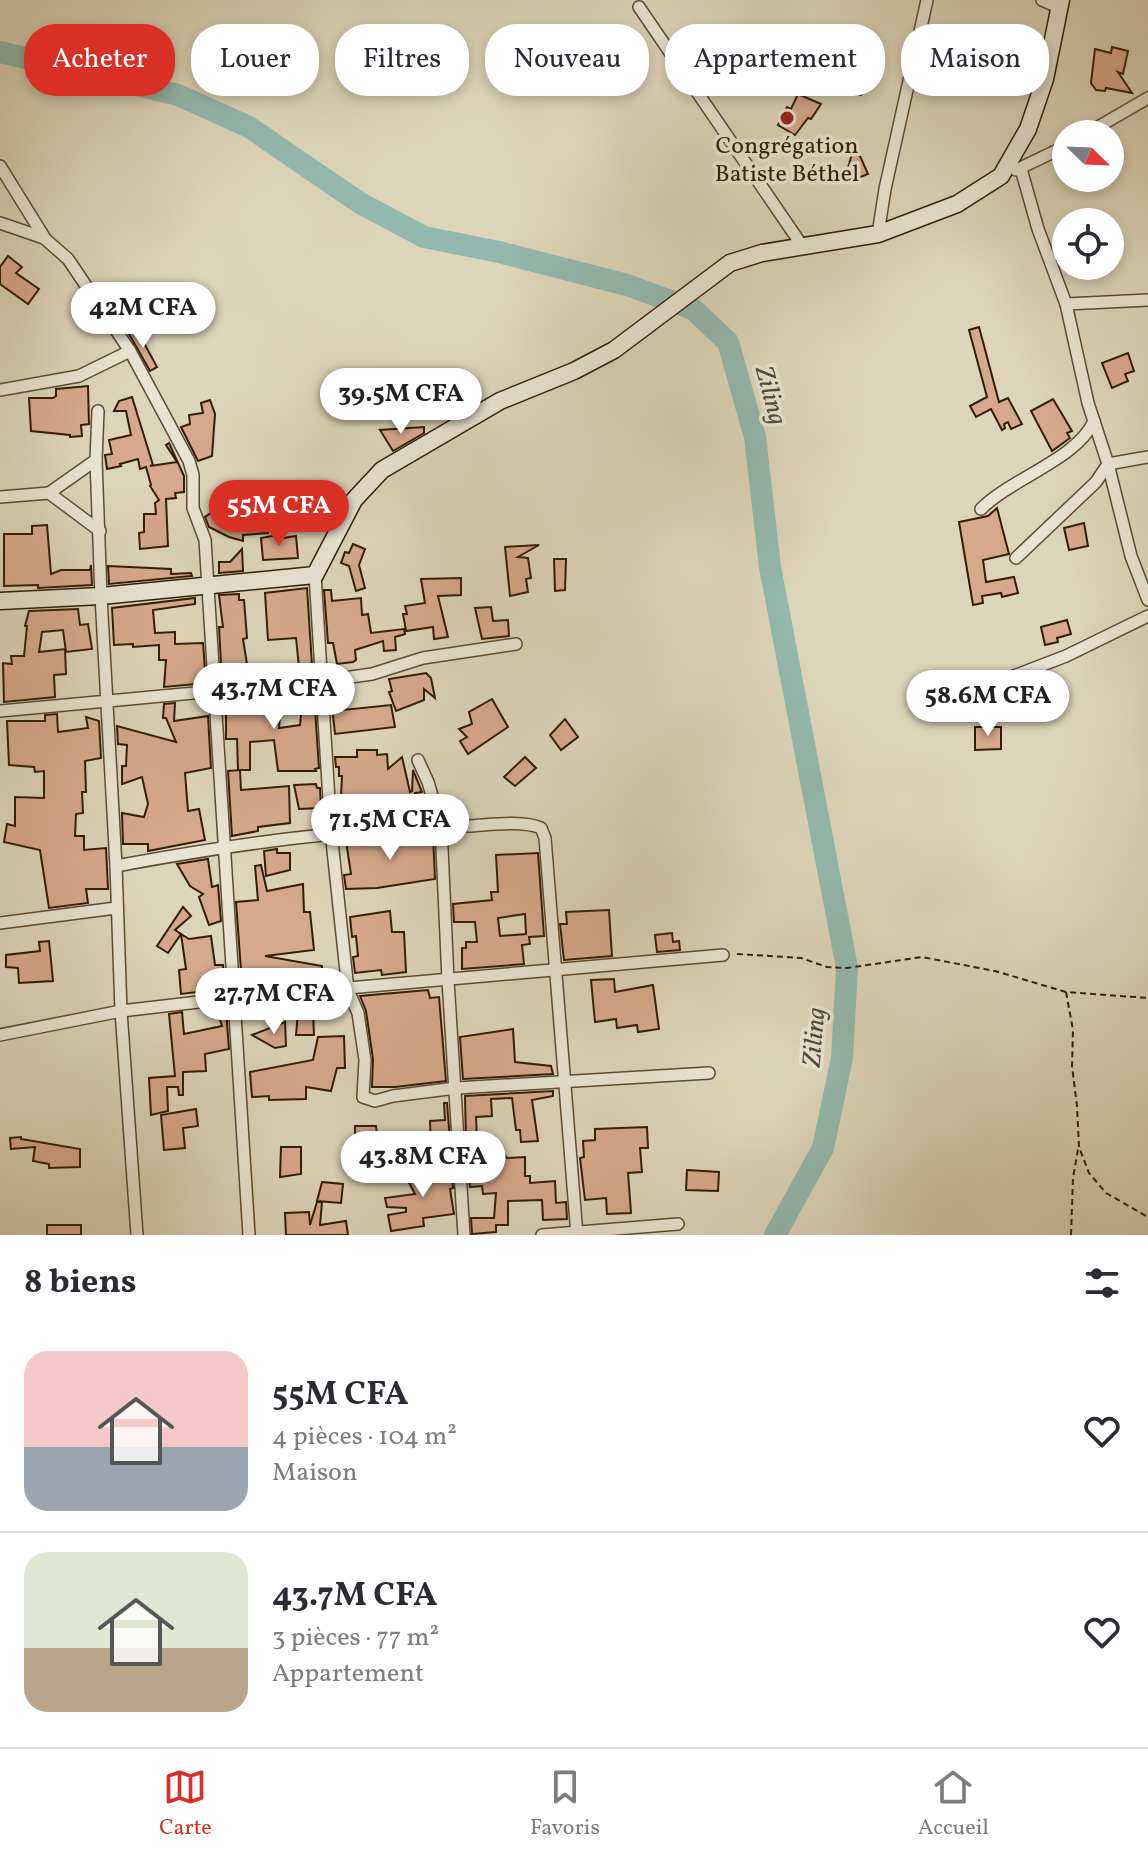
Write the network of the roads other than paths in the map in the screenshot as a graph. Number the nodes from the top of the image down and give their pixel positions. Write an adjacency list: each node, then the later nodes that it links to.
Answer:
1 (927, 0): 12 (street)
2 (1042, 0): 3 (street)
3 (1060, 4): 10 (main road)
4 (639, 7): 14 (street)
5 (1148, 98): 6 (street)
6 (1110, 120)
7 (1052, 153): 9 (street)
8 (0, 166): 13 (street)
9 (1021, 169): 10 (street); 16 (street)
10 (1001, 176): 12 (main road)
11 (0, 223): 13 (street)
12 (878, 234): 14 (main road)
13 (44, 238): 17 (street)
14 (803, 247): 29 (main road)
15 (1148, 300): 16 (street)
16 (1066, 304): 20 (street)
17 (130, 351): 18 (street); 30 (street)
18 (0, 390)
19 (98, 411): 22 (street)
20 (1094, 421): 23 (street); 26 (street)
21 (1148, 457): 23 (street)
22 (96, 460): 24 (street); 27 (street)
23 (1108, 464): 28 (street); 32 (street)
24 (49, 493): 25 (street); 27 (street)
25 (0, 497)
26 (981, 509)
27 (100, 531): 31 (street)
28 (1016, 558)
29 (315, 575): 30 (main road); 36 (street)
30 (208, 586): 31 (main road); 38 (street)
31 (101, 596): 33 (main road); 39 (street)
32 (1148, 600)
33 (0, 601)
34 (1148, 616): 37 (street)
35 (516, 644): 36 (street)
36 (323, 681): 38 (street); 43 (street)
37 (993, 684)
38 (216, 690): 39 (street); 44 (street)
39 (106, 700): 40 (street); 45 (street)
40 (0, 711)
41 (418, 760): 42 (street)
42 (441, 826): 43 (street); 49 (street); 50 (street)
43 (331, 832): 44 (street); 51 (street)
44 (225, 846): 45 (street); 52 (street)
45 (116, 866): 46 (street)
46 (116, 908): 47 (street); 53 (street)
47 (0, 923)
48 (723, 955): 49 (street)
49 (555, 968): 50 (street); 56 (street)
50 (448, 980): 51 (street); 57 (street)
51 (348, 990): 52 (street); 57 (street)
52 (233, 998): 53 (street); 61 (street)
53 (121, 1011): 54 (street); 60 (street)
54 (0, 1035)
55 (709, 1073): 56 (street)
56 (563, 1081): 57 (street); 59 (street)
57 (456, 1088): 62 (street)
58 (678, 1224): 59 (street)
59 (577, 1233): 63 (street)
60 (137, 1235)
61 (249, 1235)
62 (464, 1235)
63 (542, 1235)

